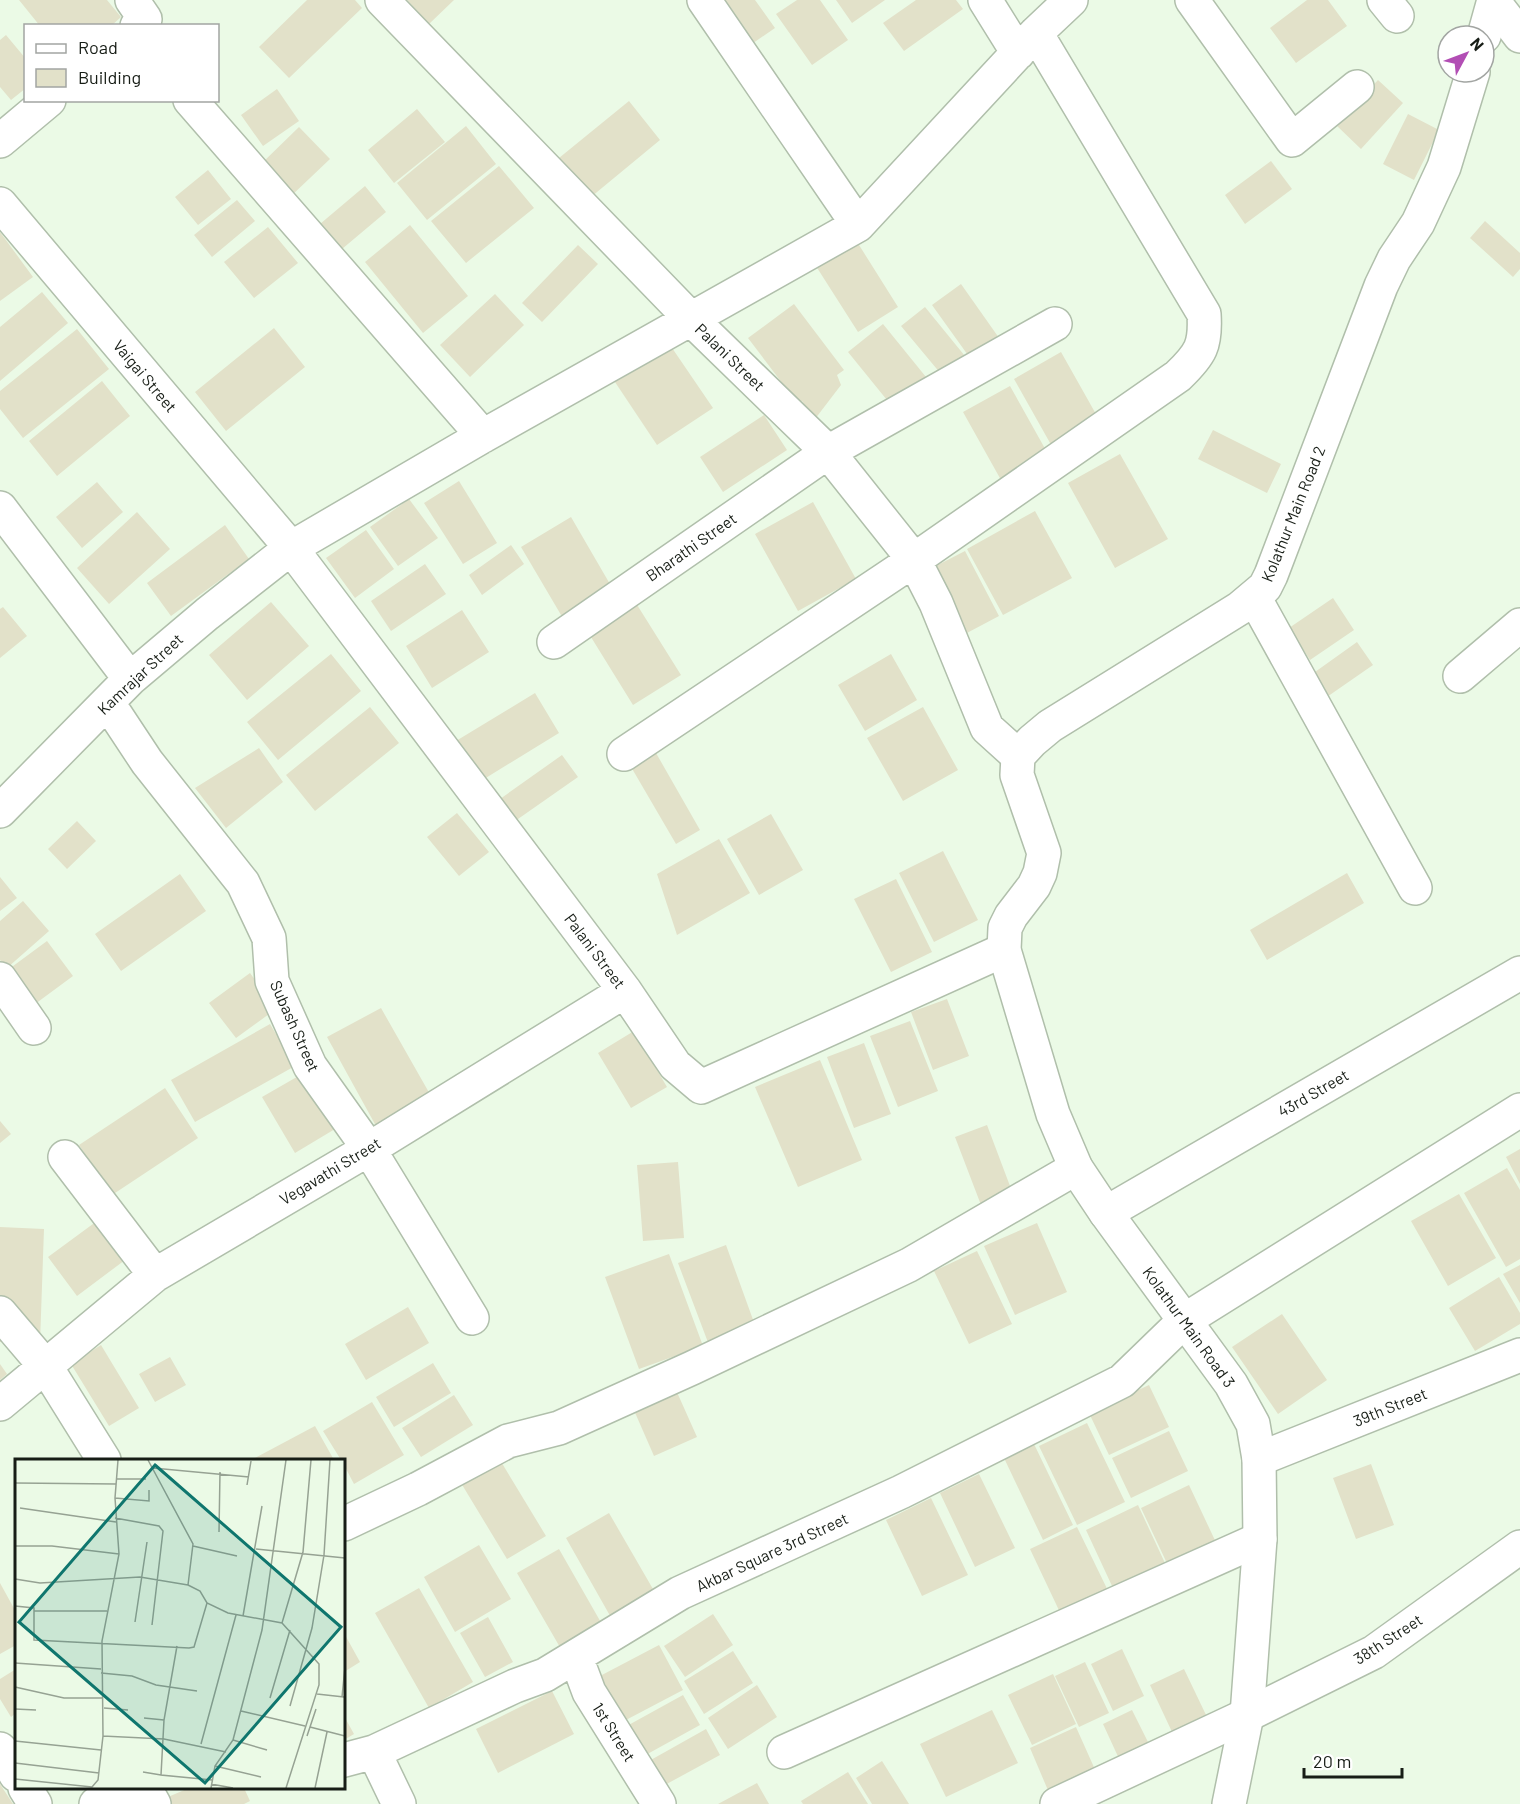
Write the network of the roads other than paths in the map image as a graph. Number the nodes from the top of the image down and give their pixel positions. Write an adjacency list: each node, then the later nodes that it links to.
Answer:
1 (132, 0): 8 (street)
2 (382, 0): 19 (street, Palani Street)
3 (704, 0): 18 (street)
4 (985, 0): 11 (street)
5 (1071, 0): 11 (street, Kamrajar Street)
6 (1192, 0): 13 (street)
7 (1494, 1): 9 (street); 10 (street)
8 (139, 24)
9 (1487, 24)
10 (1520, 36)
11 (1027, 43): 18 (street, Kamrajar Street); 25 (street)
12 (1469, 84): 26 (street, Kolathur Main Road 2)
13 (1357, 87)
14 (46, 102): 16 (street)
15 (192, 102): 21 (street)
16 (3, 134)
17 (0, 204): 24 (street, Vaigai Street)
18 (858, 225): 19 (street, Kamrajar Street)
19 (692, 320): 21 (street, Kamrajar Street); 22 (street, Palani Street)
20 (1055, 324): 22 (street, Bharathi Street)
21 (483, 436): 24 (street, Kamrajar Street)
22 (828, 452): 25 (street, Palani Street); 28 (street, Bharathi Street)
23 (0, 508): 30 (street)
24 (291, 548): 30 (street, Kamrajar Street); 39 (street, Palani Street)
25 (914, 560): 32 (street); 33 (street, Palani Street)
26 (1254, 597): 33 (street, Kolathur Main Road 2); 35 (street)
27 (1520, 625): 29 (street)
28 (554, 642)
29 (1460, 676)
30 (130, 679): 31 (street, Kamrajar Street)
31 (108, 703): 34 (street, Kamrajar Street); 42 (street, Subash Street)
32 (624, 754)
33 (1018, 756): 36 (street, Kolathur Main Road 3)
34 (0, 811)
35 (1415, 888)
36 (1004, 950): 39 (street, Palani Street); 44 (street, Kolathur Main Road 3)
37 (1520, 973): 45 (street, 43rd Street)
38 (0, 979): 40 (street)
39 (625, 991): 42 (street, Vegavathi Street)
40 (34, 1028)
41 (1520, 1110): 49 (street, Akbar Square 3rd Street)
42 (369, 1149): 46 (street, Vegavathi Street); 48 (street, Subash Street)
43 (66, 1157): 46 (street)
44 (1076, 1168): 45 (street, Kolathur Main Road 3); 55 (street)
45 (1106, 1213): 49 (street, Kolathur Main Road 3)
46 (155, 1275): 51 (street, Vegavathi Street)
47 (0, 1313): 51 (street)
48 (472, 1318)
49 (1185, 1320): 54 (street, Kolathur Main Road 3); 58 (street, Akbar Square 3rd Street)
50 (1520, 1355): 54 (street, 39th Street)
51 (46, 1367): 52 (street, Vegavathi Street); 53 (street)
52 (0, 1404)
53 (103, 1459)
54 (1259, 1459): 56 (street, Kolathur Main Road 3)
55 (345, 1524)
56 (1260, 1539): 59 (street, Kolathur Main Road 3); 62 (street)
57 (1520, 1547): 59 (street, 38th Street)
58 (576, 1657): 61 (street, Akbar Square 3rd Street); 72 (street, 1st Street)
59 (1247, 1715): 73 (street, 38th Street); 74 (street, Kolathur Main Road 3)
60 (0, 1749): 64 (street)
61 (374, 1752): 63 (street, Akbar Square 3rd Street); 71 (street)
62 (784, 1752)
63 (345, 1760)
64 (15, 1773)
65 (26, 1789): 68 (street)
66 (128, 1789): 69 (street)
67 (146, 1789): 70 (street)
68 (35, 1804)
69 (96, 1804)
70 (154, 1804)
71 (399, 1804)
72 (659, 1804)
73 (1057, 1804)
74 (1229, 1804)

